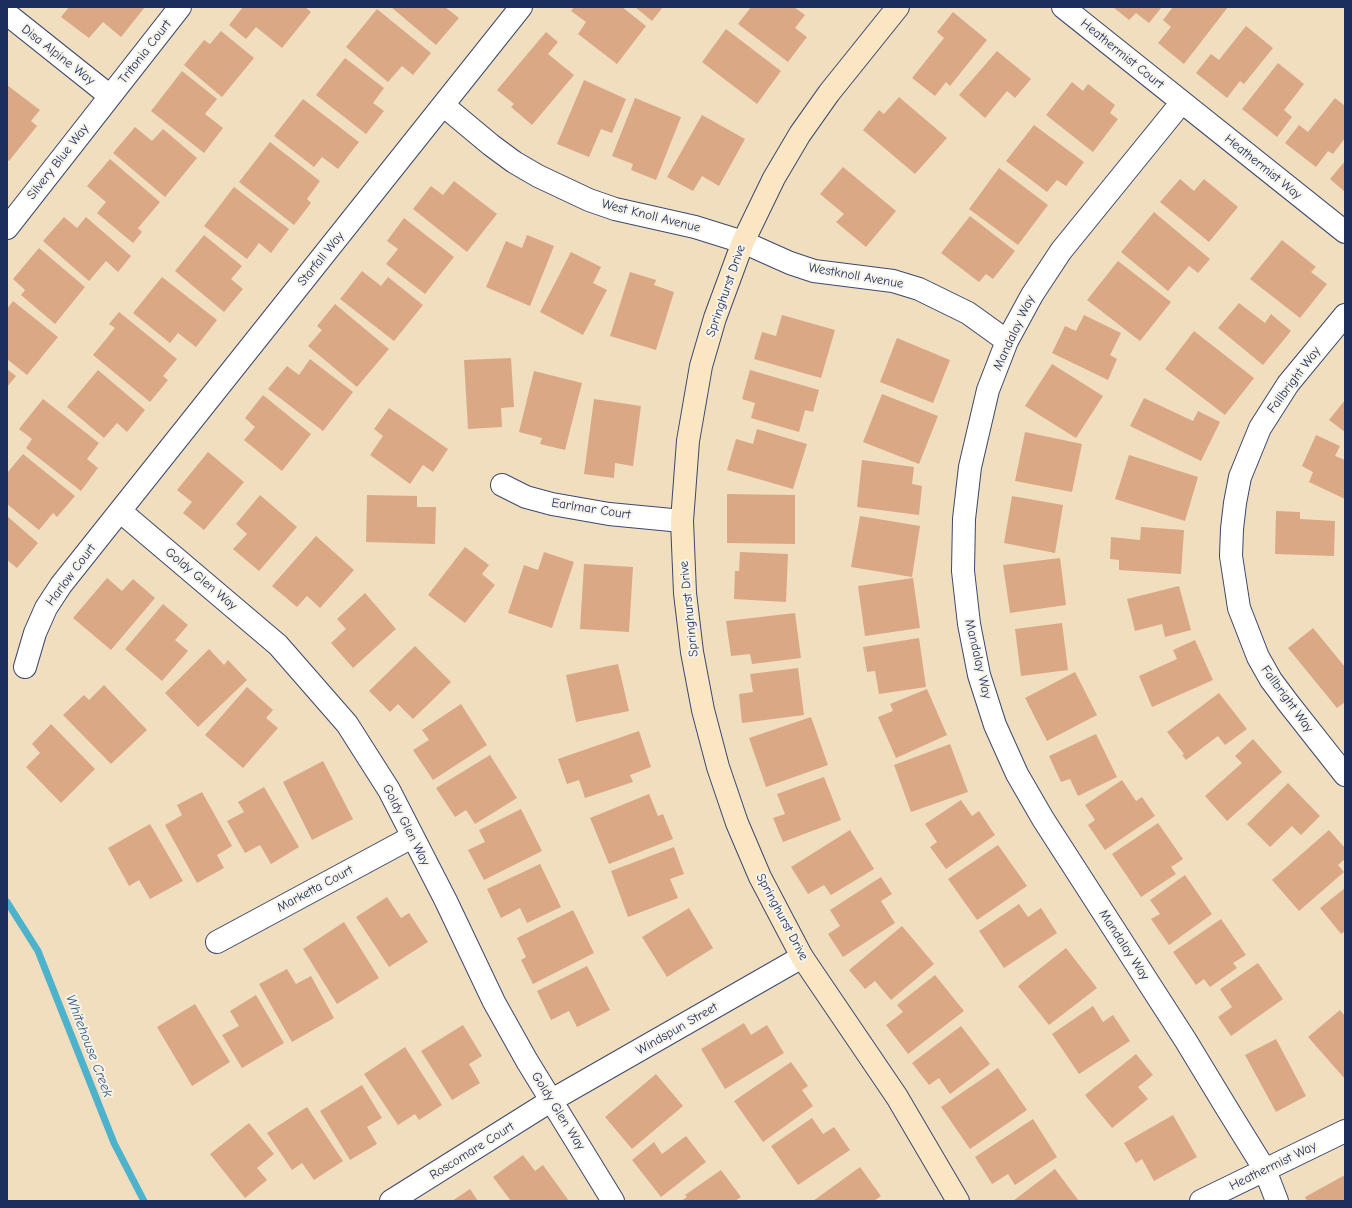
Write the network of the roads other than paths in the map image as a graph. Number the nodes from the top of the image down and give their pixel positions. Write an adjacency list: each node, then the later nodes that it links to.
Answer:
1 (180, 7): 6 (street, Tritonia Court)
2 (521, 7): 8 (street, Starfall Way)
3 (898, 7): 11 (street, Springhurst Drive)
4 (1063, 7): 7 (street, Heathermist Court)
5 (7, 14): 6 (street, Disa Alpine Way)
6 (110, 96): 9 (street, Silvery Blue Way)
7 (1182, 102): 10 (street, Heathermist Way); 13 (street, Mandalay Way)
8 (443, 105): 11 (street, West Knoll Avenue); 15 (street, Starfall Way)
9 (7, 228)
10 (1345, 232)
11 (742, 242): 13 (street, Westknoll Avenue); 16 (street, Springhurst Drive)
12 (1345, 315): 18 (street, Fallbright Way)
13 (1008, 341): 24 (street, Mandalay Way)
14 (502, 485): 16 (street, Earlmar Court)
15 (120, 511): 17 (street, Harlow Court); 19 (street, Goldy Glen Way)
16 (682, 521): 21 (street, Springhurst Drive)
17 (26, 667)
18 (1342, 766)
19 (412, 837): 20 (street, Marketta Court); 22 (street, Goldy Glen Way)
20 (217, 942)
21 (802, 957): 22 (street, Windspun Street); 27 (street, Springhurst Drive)
22 (552, 1100): 25 (street, Roscomare Court); 26 (street, Goldy Glen Way)
23 (1345, 1131): 24 (street, Heathermist Way)
24 (1264, 1170): 28 (street, Heathermist Way); 29 (street, Mandalay Way)
25 (391, 1201)
26 (613, 1201)
27 (958, 1201)
28 (1201, 1201)
29 (1277, 1201)

